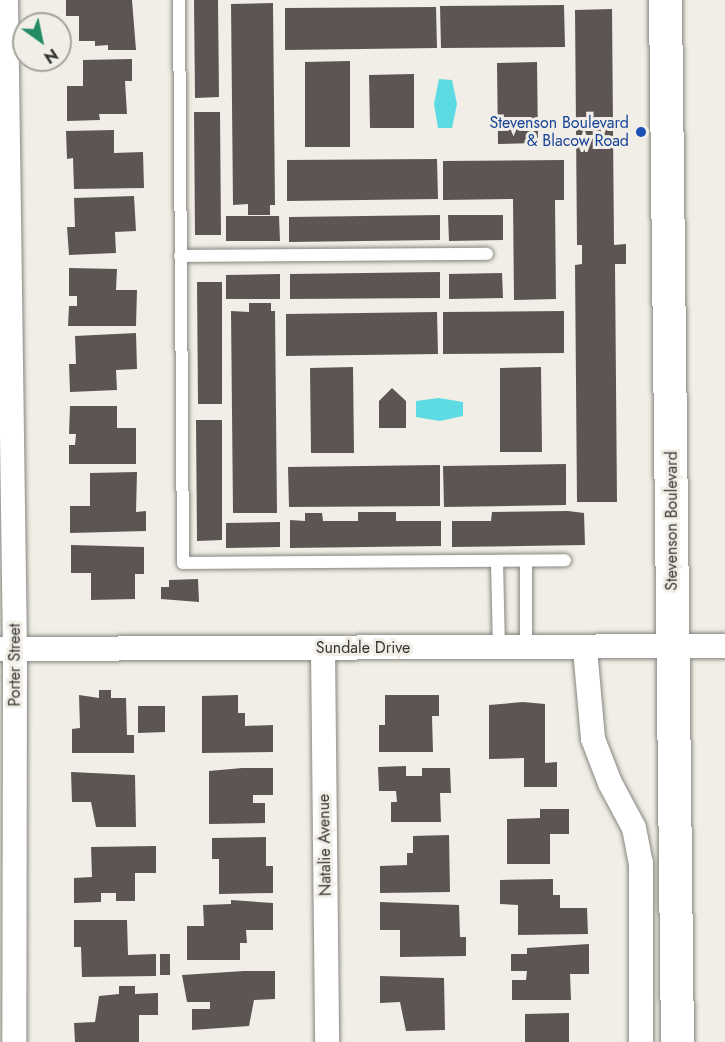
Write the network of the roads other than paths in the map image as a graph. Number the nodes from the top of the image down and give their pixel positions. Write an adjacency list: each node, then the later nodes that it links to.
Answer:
1 (6, 0): 12 (street, Porter Street)
2 (179, 0): 5 (lane)
3 (665, 0): 10 (main road, Stevenson Boulevard)
4 (487, 254): 5 (lane)
5 (180, 256): 6 (lane)
6 (497, 561): 7 (lane); 13 (lane)
7 (526, 561): 8 (lane); 14 (lane)
8 (565, 561)
9 (725, 646): 10 (street, Sundale Drive)
10 (673, 647): 15 (street, Sundale Drive); 19 (main road, Stevenson Boulevard)
11 (323, 648): 12 (street, Sundale Drive); 13 (street, Sundale Drive); 17 (street, Natalie Avenue)
12 (7, 649): 16 (street, Porter Street)
13 (499, 649): 14 (street, Sundale Drive)
14 (526, 649): 15 (street, Sundale Drive)
15 (585, 649): 18 (street)
16 (14, 1042)
17 (327, 1042)
18 (641, 1042)
19 (677, 1042)

